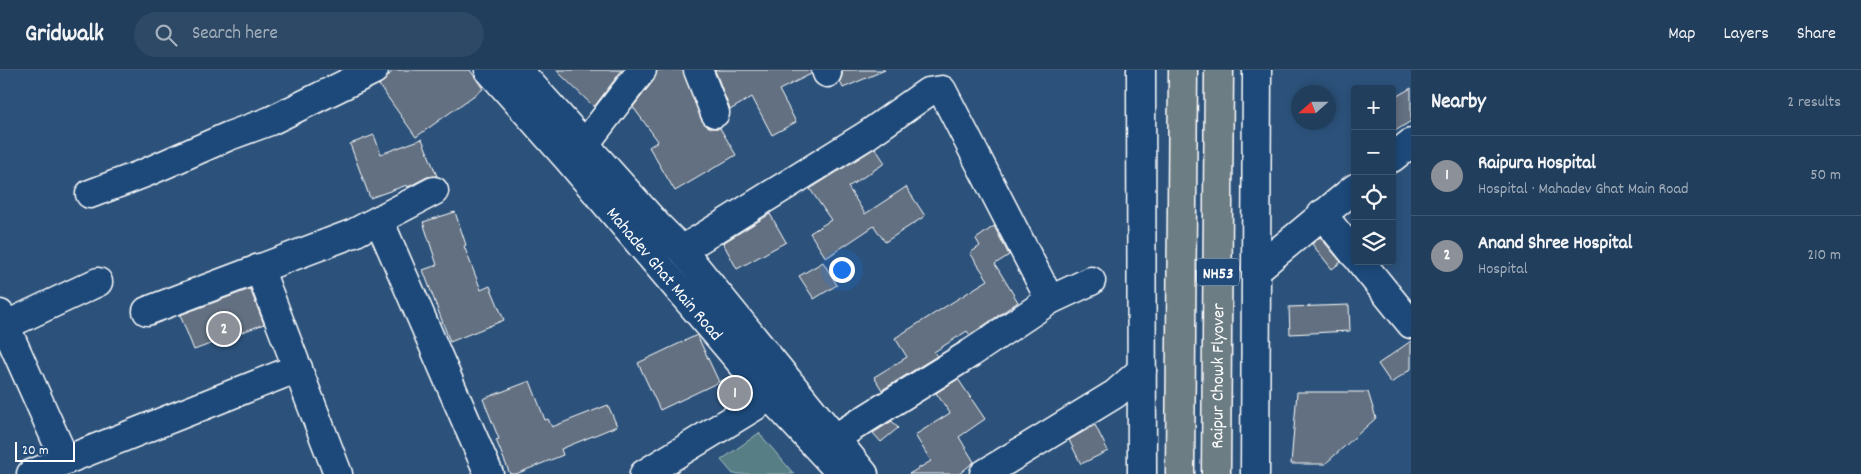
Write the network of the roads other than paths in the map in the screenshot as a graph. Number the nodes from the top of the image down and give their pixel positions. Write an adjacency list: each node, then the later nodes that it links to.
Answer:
1 (374, 70): 14 (street)
2 (489, 70): 11 (street, Mahadev Ghat Main Road)
3 (518, 70): 11 (street)
4 (642, 70): 11 (street)
5 (698, 70): 10 (street)
6 (1141, 70): 29 (street)
7 (1183, 70): 41 (highway, Raipur Chowk Flyover / NH53)
8 (1220, 70): 42 (highway, Raipur Chowk Flyover / NH53)
9 (1257, 70): 21 (street)
10 (715, 113)
11 (576, 151): 17 (street); 30 (street, Mahadev Ghat Main Road)
12 (434, 191): 16 (street)
13 (1351, 191): 15 (street)
14 (90, 194)
15 (1322, 214): 18 (street); 21 (street)
16 (379, 220): 20 (street); 35 (street)
17 (682, 250): 24 (street); 30 (street)
18 (1351, 250)
19 (1363, 265): 27 (street)
20 (259, 268): 25 (street); 28 (street)
21 (1256, 270): 43 (street)
22 (1091, 281): 24 (street)
23 (98, 282): 26 (street)
24 (1050, 300): 31 (street)
25 (147, 311)
26 (2, 322): 32 (street)
27 (1411, 324)
28 (298, 368): 32 (street); 34 (street)
29 (1142, 370): 39 (street); 40 (street)
30 (779, 388): 31 (street); 36 (street); 37 (street, Mahadev Ghat Main Road)
31 (836, 438): 38 (street)
32 (65, 460): 33 (street)
33 (31, 474)
34 (338, 474)
35 (489, 474)
36 (644, 474)
37 (842, 474)
38 (864, 474)
39 (984, 474)
40 (1142, 474)
41 (1180, 474)
42 (1216, 474)
43 (1255, 474)

